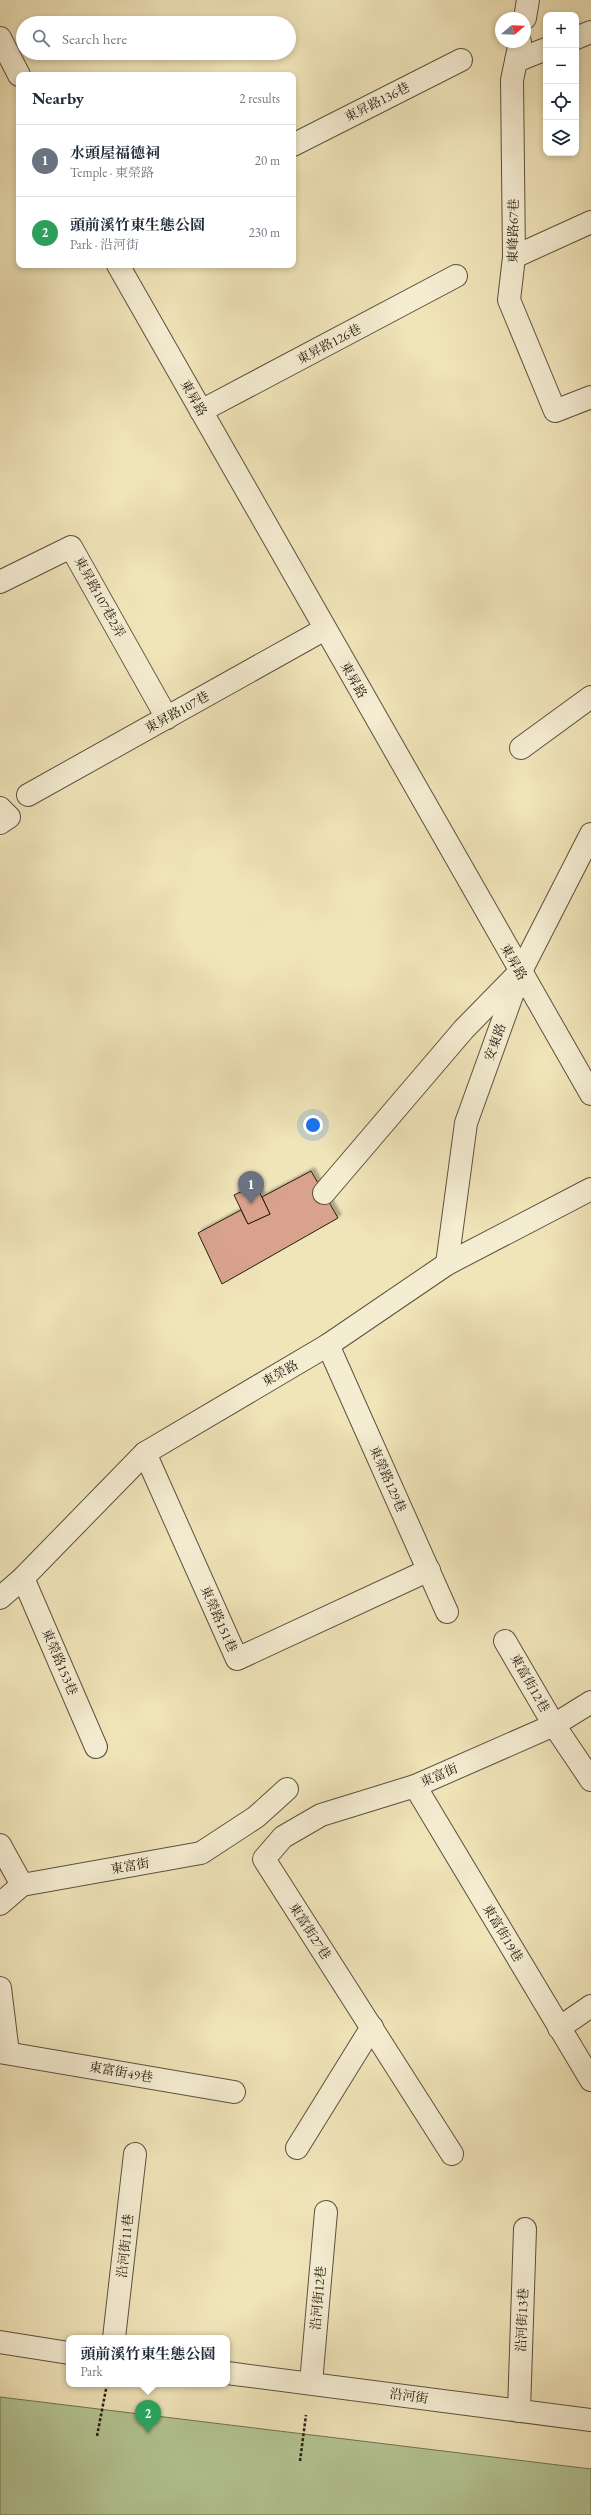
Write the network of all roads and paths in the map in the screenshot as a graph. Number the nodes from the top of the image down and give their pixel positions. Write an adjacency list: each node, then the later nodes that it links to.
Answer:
1 (528, 0): 2 (street)
2 (526, 12)
3 (591, 32): 4 (street)
4 (579, 37)
5 (0, 38): 9 (street)
6 (543, 49): 7 (street)
7 (518, 52): 12 (street, 東峰路67巷)
8 (461, 60): 10 (street, 東昇路136巷)
9 (17, 72)
10 (296, 143)
11 (591, 222): 12 (street)
12 (514, 257): 15 (street, 東峰路67巷)
13 (120, 268): 16 (street, 東昇路)
14 (456, 276): 16 (street, 東昇路126巷)
15 (591, 397)
16 (201, 411): 18 (street, 東昇路)
17 (0, 582): 20 (street, 東昇路107巷2弄)
18 (325, 629): 20 (street, 東昇路107巷); 24 (street, 東昇路)
19 (591, 698): 21 (street)
20 (167, 718): 22 (street, 東昇路107巷)
21 (521, 748)
22 (28, 795)
23 (591, 834): 24 (street, 安東路)
24 (520, 973): 25 (street, 東昇路); 27 (street); 28 (street, 安東路)
25 (591, 1094)
26 (591, 1189): 28 (street, 東榮路)
27 (324, 1194)
28 (447, 1264): 29 (street, 東榮路)
29 (328, 1345): 30 (street, 東榮路); 31 (street, 東榮路129巷)
30 (145, 1453): 31 (street, 東榮路151巷); 32 (street, 東榮路)
31 (428, 1570): 34 (street, 東榮路129巷)
32 (23, 1578): 33 (street, 東榮路); 38 (street, 東榮路153巷)
33 (0, 1598)
34 (447, 1612)
35 (505, 1641): 37 (street, 東富街12巷)
36 (591, 1702): 37 (street, 東富街)
37 (554, 1726): 39 (street, 東富街12巷); 40 (street, 東富街)
38 (96, 1747)
39 (591, 1780)
40 (415, 1786): 42 (street, 東富街); 49 (street, 東富街19巷)
41 (287, 1789): 44 (street, 東富街)
42 (283, 1837): 48 (street, 東富街27巷)
43 (0, 1845): 44 (street)
44 (22, 1885): 45 (street)
45 (0, 1904)
46 (0, 1988): 50 (street, 東富街49巷)
47 (591, 2006): 49 (street)
48 (372, 2027): 53 (street); 55 (street, 東富街27巷)
49 (559, 2028): 51 (street, 東富街19巷)
50 (4, 2052): 52 (street, 東富街49巷)
51 (591, 2080)
52 (234, 2092)
53 (297, 2148)
54 (135, 2154): 58 (street, 沿河街11巷)
55 (452, 2154)
56 (326, 2212): 62 (street, 沿河街12巷)
57 (525, 2229): 64 (street, 沿河街13巷)
58 (114, 2335)
59 (0, 2342): 60 (street)
60 (66, 2353)
61 (230, 2373): 62 (street, 沿河街)
62 (311, 2383): 64 (street, 沿河街); 67 (path)
63 (106, 2387): 66 (path)
64 (518, 2411): 65 (street, 沿河街)
65 (591, 2420)
66 (97, 2436)
67 (300, 2461)

